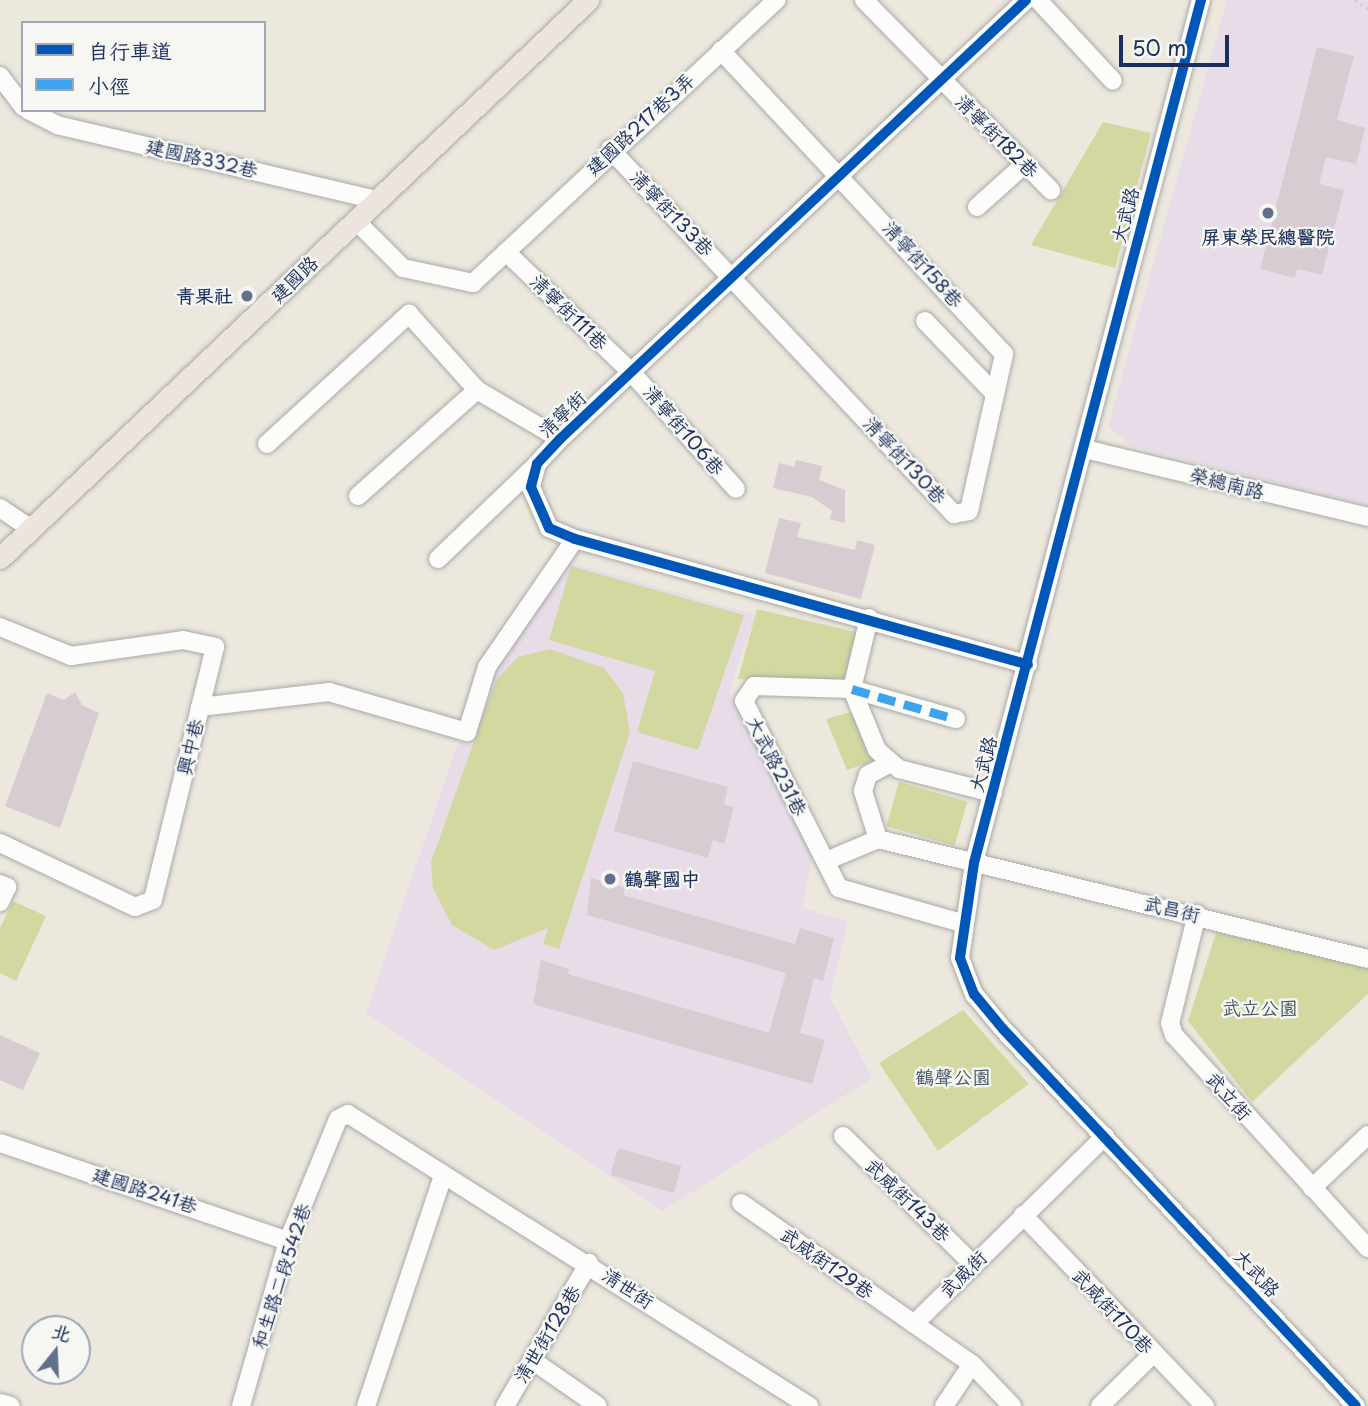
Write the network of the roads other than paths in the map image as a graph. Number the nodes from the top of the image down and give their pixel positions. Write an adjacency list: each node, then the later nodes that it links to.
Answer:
1 (589, 0): 17 (main road, 建國路)
2 (777, 0): 7 (street, 建國路217巷3弄)
3 (864, 0): 10 (street, 清寧街182巷)
4 (1026, 0): 10 (street, 清寧街)
5 (1038, 0): 9 (street)
6 (1201, 0): 29 (street, 大武路)
7 (722, 50): 13 (street, 建國路217巷3弄); 15 (street, 清寧街158巷)
8 (0, 76): 11 (street)
9 (1113, 81)
10 (943, 82): 14 (street, 清寧街182巷); 15 (street, 清寧街)
11 (21, 104)
12 (32, 112): 17 (street, 建國路332巷)
13 (610, 149): 20 (street, 建國路217巷3弄); 21 (street, 清寧街133巷)
14 (1025, 164): 16 (street, 清寧街182巷); 18 (street)
15 (841, 173): 21 (street, 清寧街); 23 (street, 清寧街158巷)
16 (1051, 190)
17 (378, 200): 19 (main road, 建國路)
18 (978, 207)
19 (355, 220): 20 (street, 建國路217巷3弄); 35 (main road, 建國路)
20 (506, 252): 24 (street, 清寧街111巷)
21 (734, 276): 24 (street, 清寧街); 26 (street, 清寧街130巷)
22 (925, 321): 26 (street)
23 (1004, 354): 26 (street, 清寧街130巷)
24 (631, 372): 27 (street, 清寧街); 31 (street, 清寧街106巷)
25 (477, 390): 27 (street); 28 (street); 32 (street)
26 (996, 394)
27 (560, 439): 30 (street, 清寧街)
28 (267, 444)
29 (1085, 449): 34 (street, 榮總南路); 41 (street, 大武路)
30 (537, 464): 36 (street, 清寧街); 38 (street)
31 (736, 489)
32 (358, 496)
33 (0, 508): 35 (street)
34 (1368, 517)
35 (31, 529): 37 (main road, 建國路)
36 (575, 539): 39 (street, 清寧街); 43 (street)
37 (0, 558)
38 (438, 559)
39 (869, 618): 41 (street, 清寧街); 42 (street)
40 (0, 627): 43 (street, 興中巷)
41 (1028, 665): 46 (street, 大武路)
42 (852, 689): 44 (street); 45 (street); 49 (street, 大武路231巷)
43 (200, 707): 48 (street, 興中巷)
44 (956, 719)
45 (889, 764): 46 (street); 47 (street)
46 (993, 793): 50 (street, 大武路)
47 (877, 838): 49 (street); 50 (street)
48 (0, 843)
49 (826, 861): 54 (street, 大武路231巷)
50 (974, 863): 53 (street, 武昌街); 54 (street, 大武路)
51 (0, 884): 52 (street)
52 (0, 902)
53 (1197, 914): 55 (street, 武昌街); 62 (street, 武立街)
54 (961, 923): 59 (street, 大武路)
55 (1368, 959)
56 (348, 1114): 61 (street, 清世街); 65 (street, 和生路二段542巷)
57 (1368, 1135): 62 (street)
58 (843, 1136): 68 (street, 武威街143巷)
59 (1105, 1136): 64 (street, 武威街); 84 (street, 大武路)
60 (0, 1143): 65 (street, 建國路241巷)
61 (443, 1176): 67 (street, 清世街); 76 (street)
62 (1312, 1188): 66 (street, 武立街)
63 (741, 1203): 69 (street, 武威街129巷)
64 (1023, 1215): 68 (street, 武威街); 70 (street, 武威街170巷)
65 (288, 1241): 75 (street, 和生路二段542巷)
66 (1368, 1248)
67 (589, 1263): 71 (street, 清世街128巷); 79 (street, 清世街)
68 (972, 1263): 69 (street, 武威街)
69 (914, 1324): 72 (street)
70 (1153, 1354): 82 (street); 83 (street, 武威街170巷)
71 (532, 1360): 77 (street, 清世街128巷); 78 (street)
72 (972, 1364): 80 (street); 81 (street)
73 (0, 1403): 74 (street)
74 (11, 1406)
75 (241, 1406)
76 (366, 1406)
77 (505, 1406)
78 (598, 1406)
79 (809, 1406)
80 (944, 1406)
81 (1012, 1406)
82 (1100, 1406)
83 (1205, 1406)
84 (1356, 1406)

